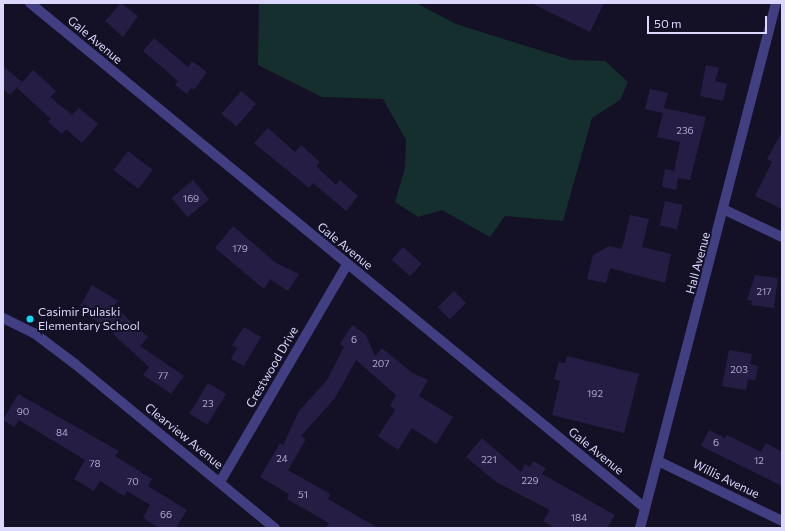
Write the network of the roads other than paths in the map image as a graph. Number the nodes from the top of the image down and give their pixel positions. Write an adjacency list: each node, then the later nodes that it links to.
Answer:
1 (30, 3): 5 (street, Gale Avenue)
2 (776, 3): 3 (street, Hall Avenue)
3 (725, 210): 4 (street); 7 (street, Hall Avenue)
4 (782, 237)
5 (347, 265): 8 (street, Crestwood Drive); 9 (street, Gale Avenue)
6 (3, 318): 8 (street, Clearview Avenue)
7 (658, 462): 9 (street, Hall Avenue); 10 (street, Willis Avenue)
8 (220, 482): 11 (street, Clearview Avenue)
9 (645, 508): 12 (street, Hall Avenue)
10 (782, 521)
11 (275, 528)
12 (640, 528)

